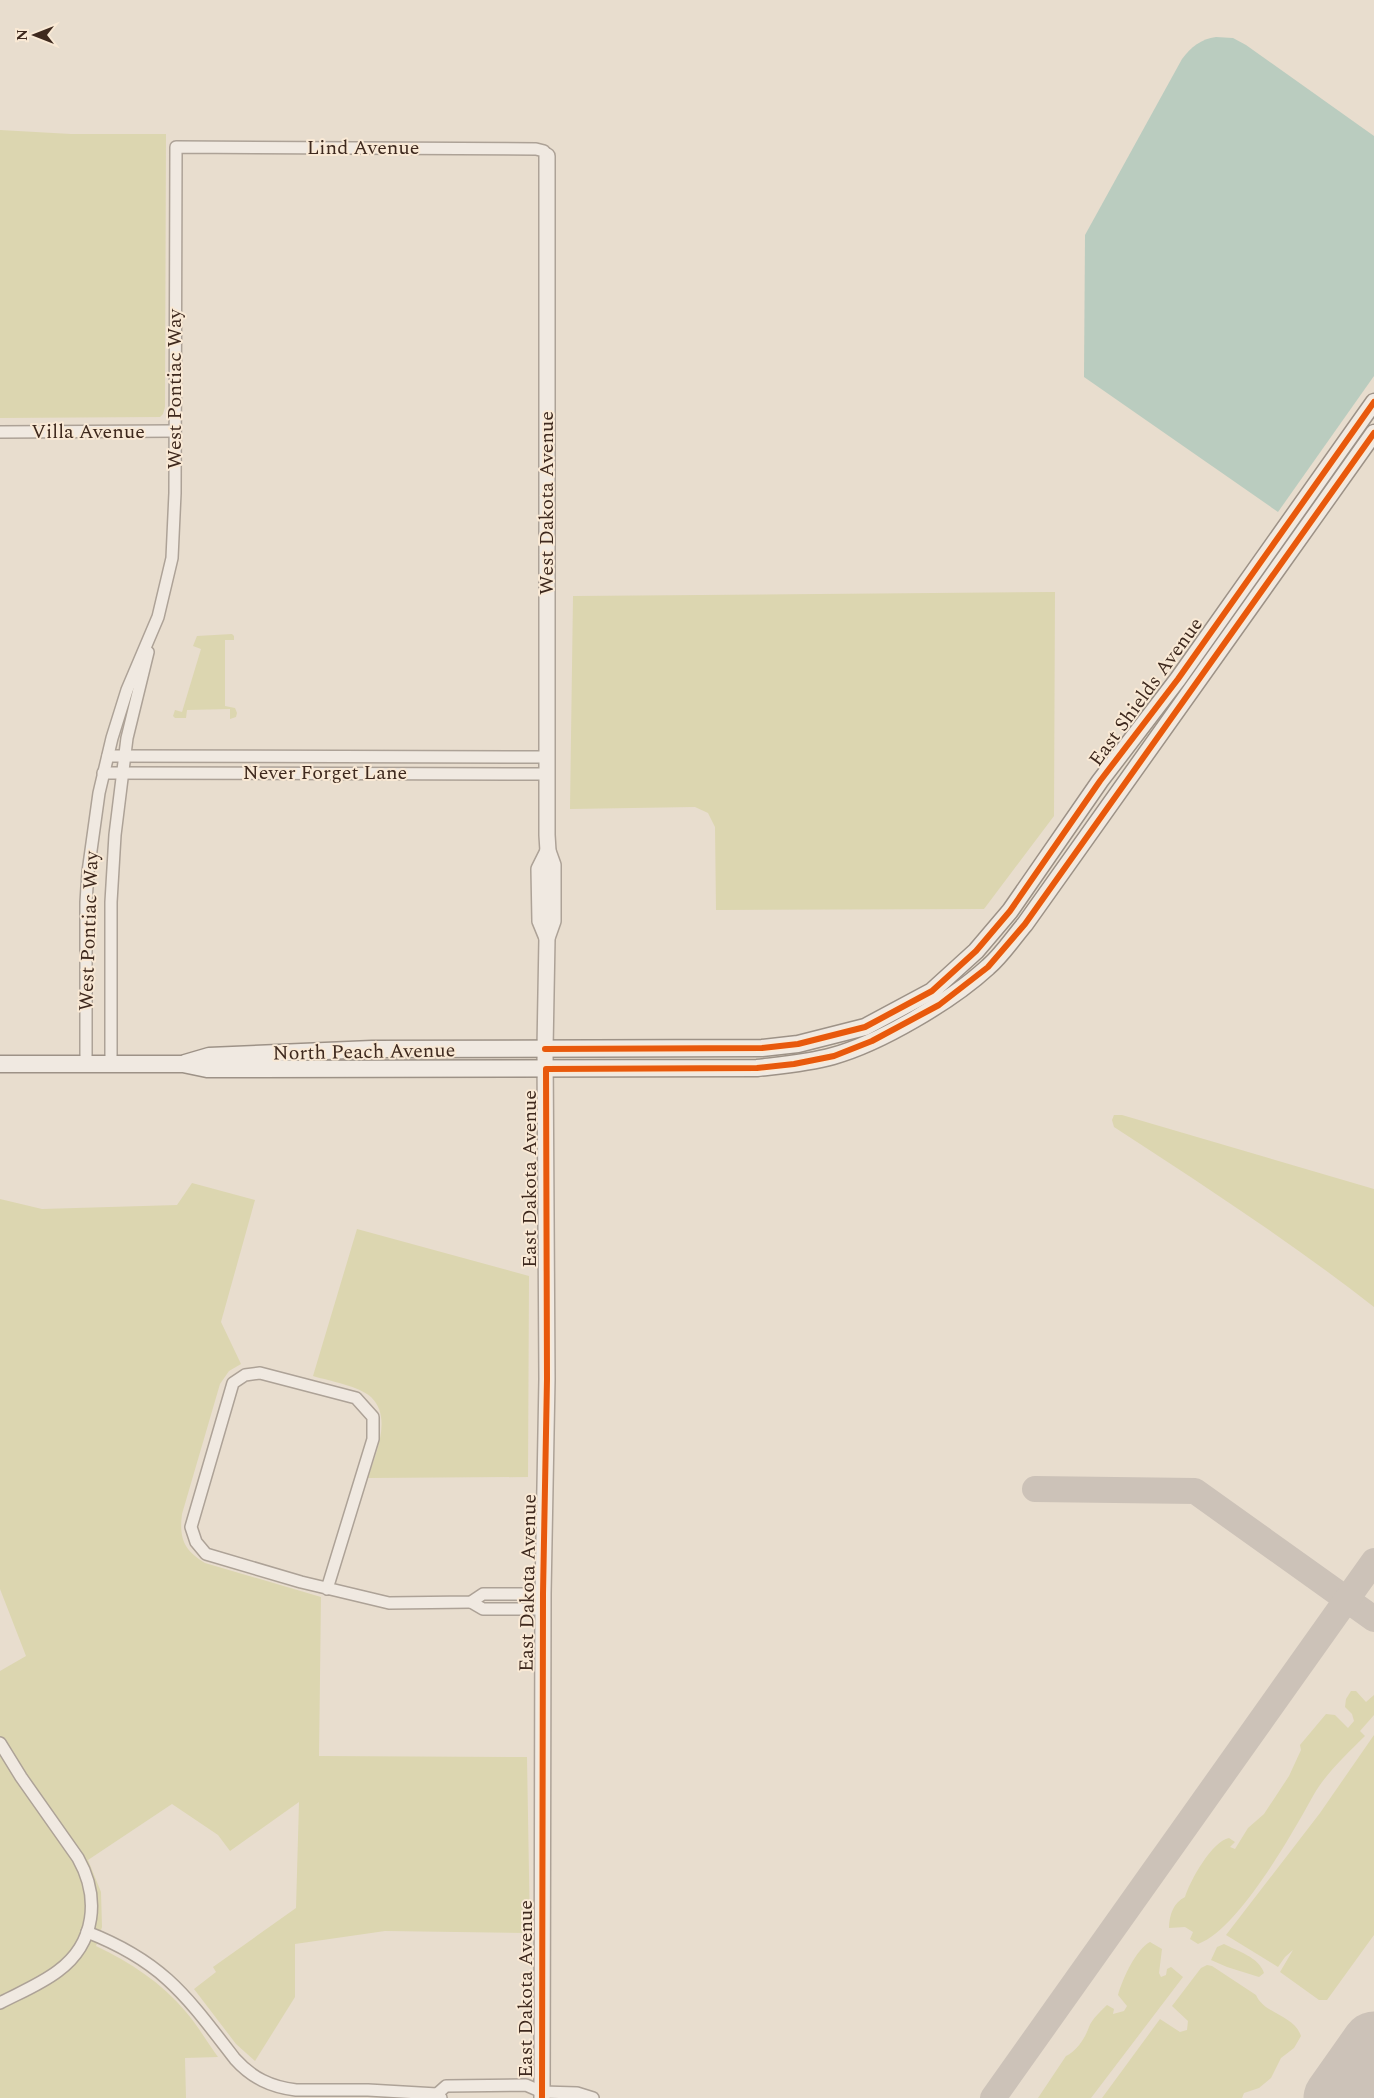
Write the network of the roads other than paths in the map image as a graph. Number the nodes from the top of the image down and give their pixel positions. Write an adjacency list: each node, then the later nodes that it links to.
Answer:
1 (176, 147): 2 (street, Lind Avenue); 5 (street, West Pontiac Way)
2 (547, 156): 10 (street, West Dakota Avenue)
3 (1374, 402): 14 (main road, East Shields Avenue)
4 (0, 432): 5 (street, Villa Avenue)
5 (175, 432): 7 (street, West Pontiac Way)
6 (1374, 433): 15 (main road, East Shields Avenue)
7 (153, 629): 8 (street, West Pontiac Way); 9 (street, West Pontiac Way)
8 (108, 756): 9 (street, Never Forget Lane); 11 (street, West Pontiac Way)
9 (125, 756): 10 (street, Never Forget Lane); 12 (street, West Pontiac Way)
10 (546, 757): 13 (street, West Dakota Avenue)
11 (103, 773): 12 (street, Never Forget Lane); 19 (street, West Pontiac Way)
12 (122, 773): 13 (street, Never Forget Lane); 20 (street, West Pontiac Way)
13 (546, 774): 17 (street, West Dakota Avenue)
14 (1033, 878): 15 (main road); 16 (main road, East Shields Avenue)
15 (1050, 889): 16 (main road, East Shields Avenue)
16 (935, 998): 17 (main road, North Peach Avenue); 22 (main road, North Peach Avenue)
17 (545, 1049): 21 (main road, North Peach Avenue); 22 (street, West Dakota Avenue)
18 (0, 1064): 19 (main road, North Peach Avenue)
19 (86, 1064): 20 (main road, North Peach Avenue)
20 (111, 1064): 21 (main road, North Peach Avenue)
21 (183, 1064): 22 (main road, North Peach Avenue)
22 (546, 1069): 24 (street, East Dakota Avenue)
23 (327, 1589): 23 (street, East Dakota Avenue); 25 (street, East Dakota Avenue)
24 (544, 1594): 25 (street, East Dakota Avenue); 26 (street, East Dakota Avenue)
25 (471, 1602): 26 (street, East Dakota Avenue)
26 (544, 1609): 31 (street, East Dakota Avenue)
27 (0, 1743): 28 (street)
28 (87, 1932): 29 (street); 30 (street)
29 (0, 2003)
30 (439, 2096): 31 (street)
31 (538, 2096): 32 (street)
32 (593, 2098)

